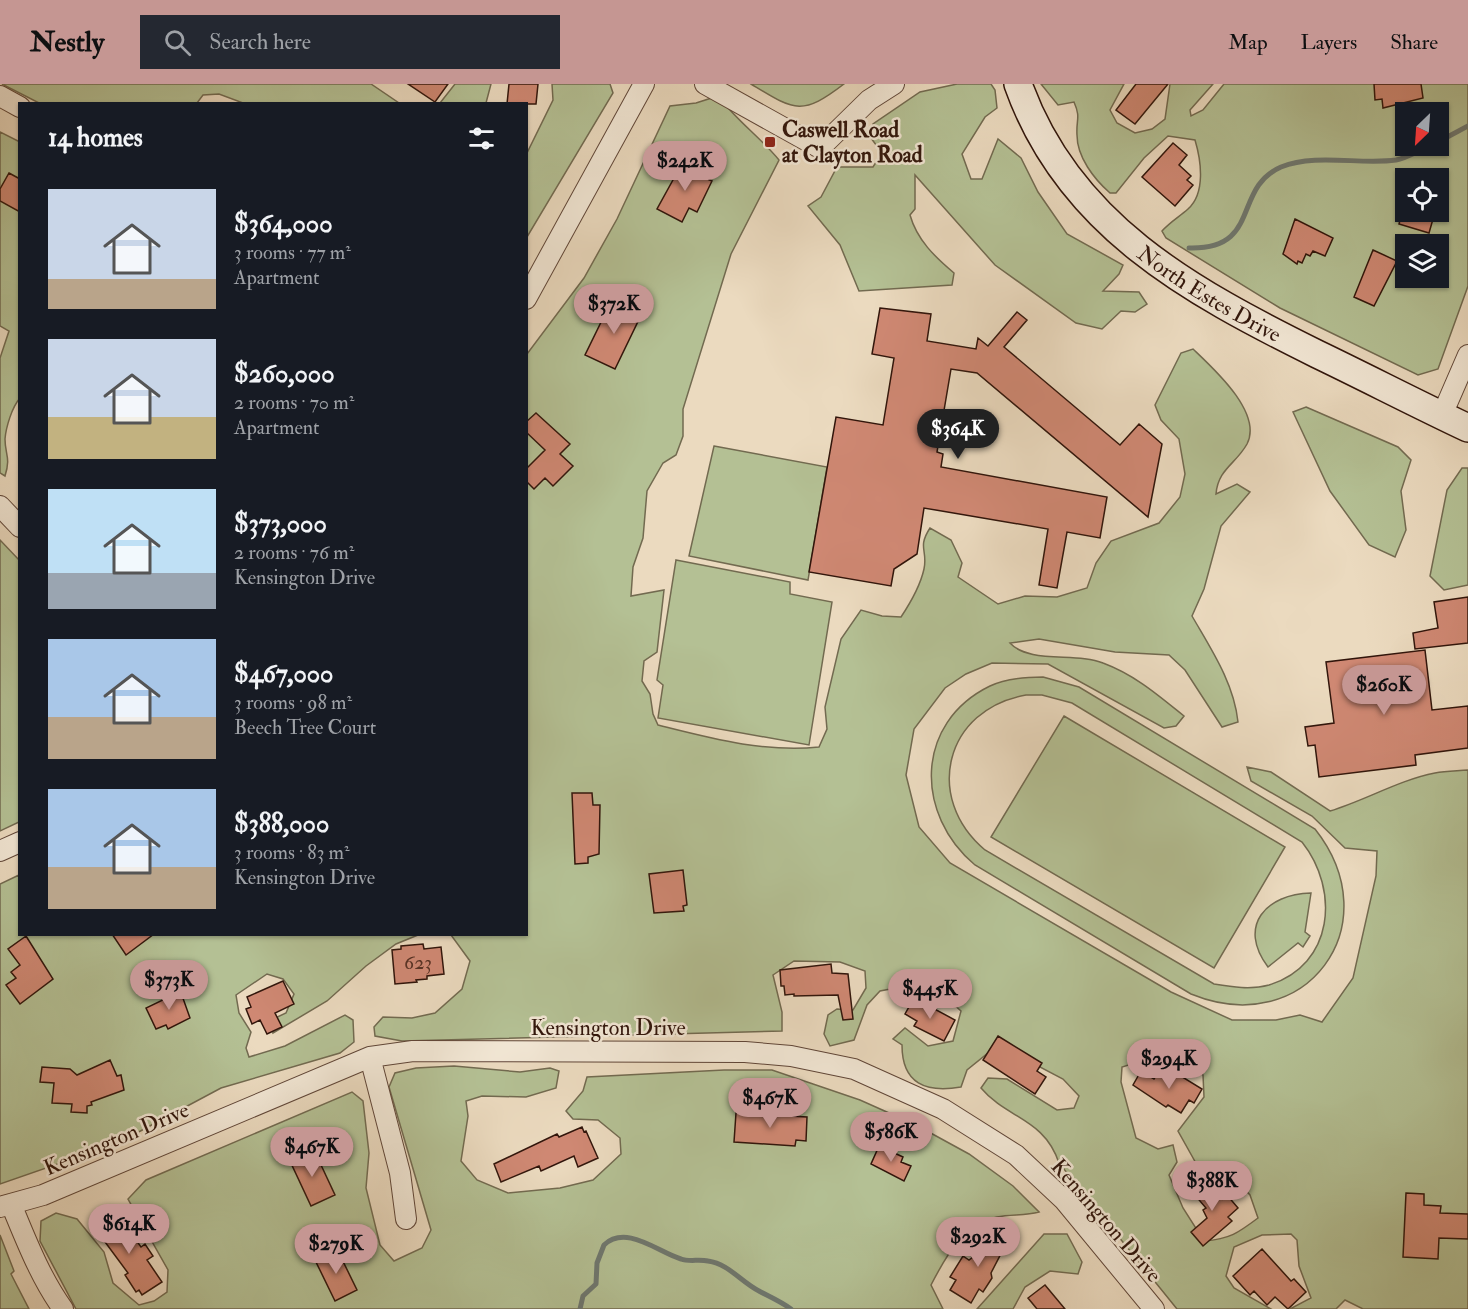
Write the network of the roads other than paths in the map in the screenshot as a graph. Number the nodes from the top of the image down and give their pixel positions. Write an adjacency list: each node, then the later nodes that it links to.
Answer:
1 (644, 84): 7 (street)
2 (705, 84): 3 (street)
3 (894, 84)
4 (1018, 84): 9 (main road, North Estes Drive)
5 (0, 96): 6 (street)
6 (18, 106)
7 (528, 294)
8 (1468, 355): 9 (street)
9 (1442, 415): 10 (main road, North Estes Drive)
10 (1468, 428)
11 (0, 506): 12 (street)
12 (18, 524)
13 (18, 843): 14 (street)
14 (0, 851)
15 (370, 1057): 16 (street, Kensington Drive); 17 (street); 19 (street, Kensington Drive)
16 (5, 1205): 18 (street)
17 (406, 1219)
18 (63, 1309)
19 (1154, 1309)

